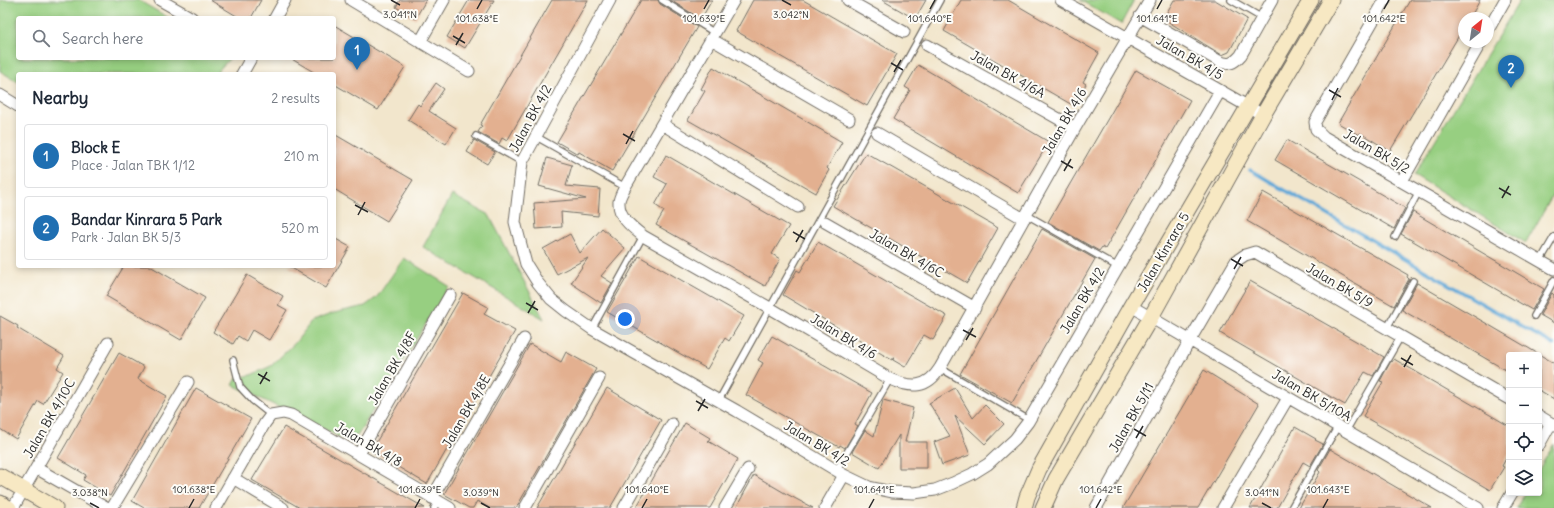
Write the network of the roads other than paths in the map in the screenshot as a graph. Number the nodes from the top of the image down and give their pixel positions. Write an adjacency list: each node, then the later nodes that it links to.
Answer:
1 (160, 0): 18 (street)
2 (285, 0): 20 (street)
3 (351, 0): 27 (street)
4 (444, 0): 27 (street)
5 (610, 0): 43 (street, Jalan BK 4/2)
6 (662, 0): 25 (lane)
7 (734, 0): 25 (street, Jalan BK 4/6)
8 (848, 0): 24 (street)
9 (940, 0): 61 (lane)
10 (1061, 0): 26 (street, Jalan BK 4/5)
11 (1150, 0): 21 (street, Jalan BK 4/6)
12 (1231, 0): 22 (lane)
13 (1272, 0): 22 (street)
14 (1311, 0): 36 (main road, Jalan Kinrara 5)
15 (1331, 0): 37 (main road, Jalan Kinrara 5)
16 (1385, 0): 45 (street, Jalan BK 5/2)
17 (1502, 1): 23 (street)
18 (174, 3): 19 (street)
19 (190, 16)
20 (276, 16)
21 (1140, 16): 22 (street); 26 (street, Jalan BK 4/6)
22 (1262, 18)
23 (1494, 18)
24 (904, 32)
25 (713, 36): 38 (street); 39 (street, Jalan BK 4/6)
26 (1128, 38): 33 (street, Jalan BK 4/5); 40 (street, Jalan BK 4/6)
27 (420, 42): 31 (street)
28 (927, 45): 40 (street, Jalan BK 4/6A)
29 (1478, 48): 45 (street)
30 (250, 60): 32 (street)
31 (469, 71)
32 (243, 72)
33 (1220, 91): 36 (street, Jalan BK 4/5); 55 (street, Jalan BK 4/2)
34 (0, 95): 35 (street)
35 (16, 105)
36 (1248, 107): 37 (street, Jalan BK 4/5); 60 (main road, Jalan Kinrara 5)
37 (1263, 115): 64 (main road, Jalan Kinrara 5)
38 (849, 119)
39 (662, 124): 46 (street, Jalan BK 4/6); 48 (street)
40 (1075, 128): 49 (street, Jalan BK 4/6)
41 (877, 134): 49 (street)
42 (476, 136): 44 (lane)
43 (535, 136): 44 (street, Jalan BK 4/2); 46 (lane)
44 (522, 162): 66 (street, Jalan BK 4/2)
45 (1402, 181): 47 (street, Jalan BK 5/2)
46 (625, 187): 51 (street, Jalan BK 4/6)
47 (1419, 191): 52 (lane); 54 (street, Jalan BK 5/2)
48 (798, 207)
49 (1026, 217): 55 (lane); 62 (street, Jalan BK 4/6)
50 (825, 222): 62 (street, Jalan BK 4/6C)
51 (643, 236): 61 (street, Jalan BK 4/6); 66 (lane)
52 (1395, 237)
53 (1554, 237): 54 (lane)
54 (1540, 261): 56 (street, Jalan BK 5/2)
55 (1118, 267): 81 (street, Jalan BK 4/2)
56 (1554, 269)
57 (1554, 280): 63 (lane)
58 (1413, 281): 65 (lane)
59 (450, 295): 86 (street, Jalan BK 4/8F)
60 (1131, 306): 64 (street, Jalan BK 5/10A); 108 (main road, Jalan Kinrara 5)
61 (770, 308): 74 (street, Jalan BK 4/6); 78 (lane)
62 (975, 308): 72 (street, Jalan BK 4/6)
63 (1534, 316)
64 (1151, 317): 69 (street, Jalan BK 5/10A); 109 (main road, Jalan Kinrara 5)
65 (1387, 328): 67 (street, Jalan BK 5/9); 69 (street, Jalan BK 5/9)
66 (592, 329): 78 (street, Jalan BK 4/2)
67 (1401, 336): 76 (street, Jalan BK 5/9); 84 (lane)
68 (524, 339): 94 (street, Jalan BK 4/8E)
69 (1190, 340): 77 (street, Jalan BK 5/10A); 110 (street, Jalan BK 5/11)
70 (108, 343): 87 (street, Jalan BK 4/10C)
71 (233, 360): 79 (lane)
72 (940, 368): 74 (street, Jalan BK 4/6); 81 (lane)
73 (599, 378): 104 (street)
74 (890, 379): 89 (lane)
75 (188, 382): 100 (street)
76 (1506, 397)
77 (1288, 398): 84 (street, Jalan BK 5/10A); 111 (street)
78 (719, 400): 89 (street, Jalan BK 4/2)
79 (271, 415): 86 (street, Jalan BK 4/8); 91 (street)
80 (1542, 418): 83 (street)
81 (1029, 420): 89 (street, Jalan BK 4/2)
82 (672, 424): 105 (street)
83 (1553, 424): 85 (street)
84 (1342, 429): 112 (lane); 113 (street, Jalan BK 5/10A)
85 (1542, 440)
86 (359, 454): 94 (street, Jalan BK 4/8)
87 (36, 468): 92 (street, Jalan BK 4/10C); 99 (street)
88 (748, 469): 106 (street)
89 (840, 473): 107 (street)
90 (0, 476): 92 (main road)
91 (233, 478): 101 (street); 102 (street)
92 (24, 490): 97 (street, Jalan BK 4/10C); 98 (main road)
93 (1510, 496): 114 (street)
94 (435, 502): 103 (street, Jalan BK 4/8)
95 (0, 503): 96 (main road)
96 (9, 508)
97 (13, 508)
98 (55, 508)
99 (106, 508)
100 (112, 508)
101 (216, 508)
102 (283, 508)
103 (450, 508)
104 (525, 508)
105 (624, 508)
106 (725, 508)
107 (825, 508)
108 (1024, 508)
109 (1043, 508)
110 (1096, 508)
111 (1222, 508)
112 (1291, 508)
113 (1478, 508)
114 (1503, 508)

